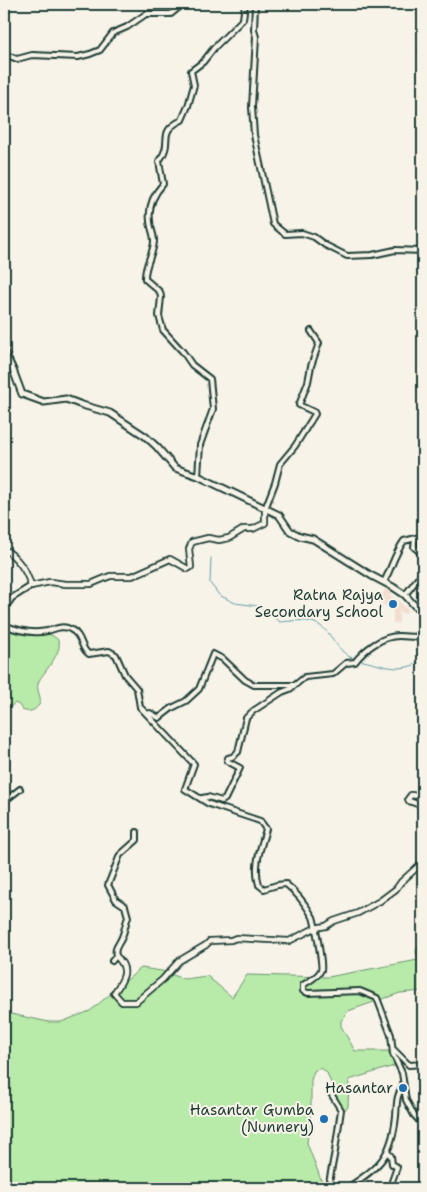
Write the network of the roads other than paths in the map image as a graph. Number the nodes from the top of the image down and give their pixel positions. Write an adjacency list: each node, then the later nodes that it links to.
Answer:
1 (183, 4): 4 (street)
2 (245, 4): 8 (street)
3 (255, 4): 5 (street)
4 (4, 54)
5 (423, 251)
6 (311, 331): 9 (street)
7 (4, 351): 8 (main road)
8 (198, 476): 9 (main road)
9 (265, 509): 15 (main road); 16 (street)
10 (423, 521): 11 (street)
11 (414, 538): 13 (street); 15 (street)
12 (4, 549): 16 (street)
13 (422, 554): 14 (street)
14 (423, 573): 17 (street)
15 (384, 582): 17 (main road)
16 (31, 586): 19 (street)
17 (406, 595): 18 (main road)
18 (423, 609)
19 (4, 610)
20 (4, 625): 23 (street)
21 (423, 636): 22 (street)
22 (295, 685): 23 (street); 26 (street)
23 (147, 714): 26 (street)
24 (20, 789): 27 (street)
25 (423, 797): 28 (street)
26 (202, 798): 31 (street)
27 (6, 800)
28 (423, 806)
29 (137, 832): 32 (street)
30 (423, 862): 31 (street)
31 (314, 928): 32 (street); 34 (street)
32 (116, 956): 33 (street)
33 (112, 961)
34 (391, 1047): 35 (street); 36 (street)
35 (423, 1064)
36 (403, 1086): 38 (street); 39 (street)
37 (330, 1092): 40 (street)
38 (423, 1126)
39 (387, 1152): 41 (street); 42 (street)
40 (328, 1188)
41 (347, 1188)
42 (390, 1188)

